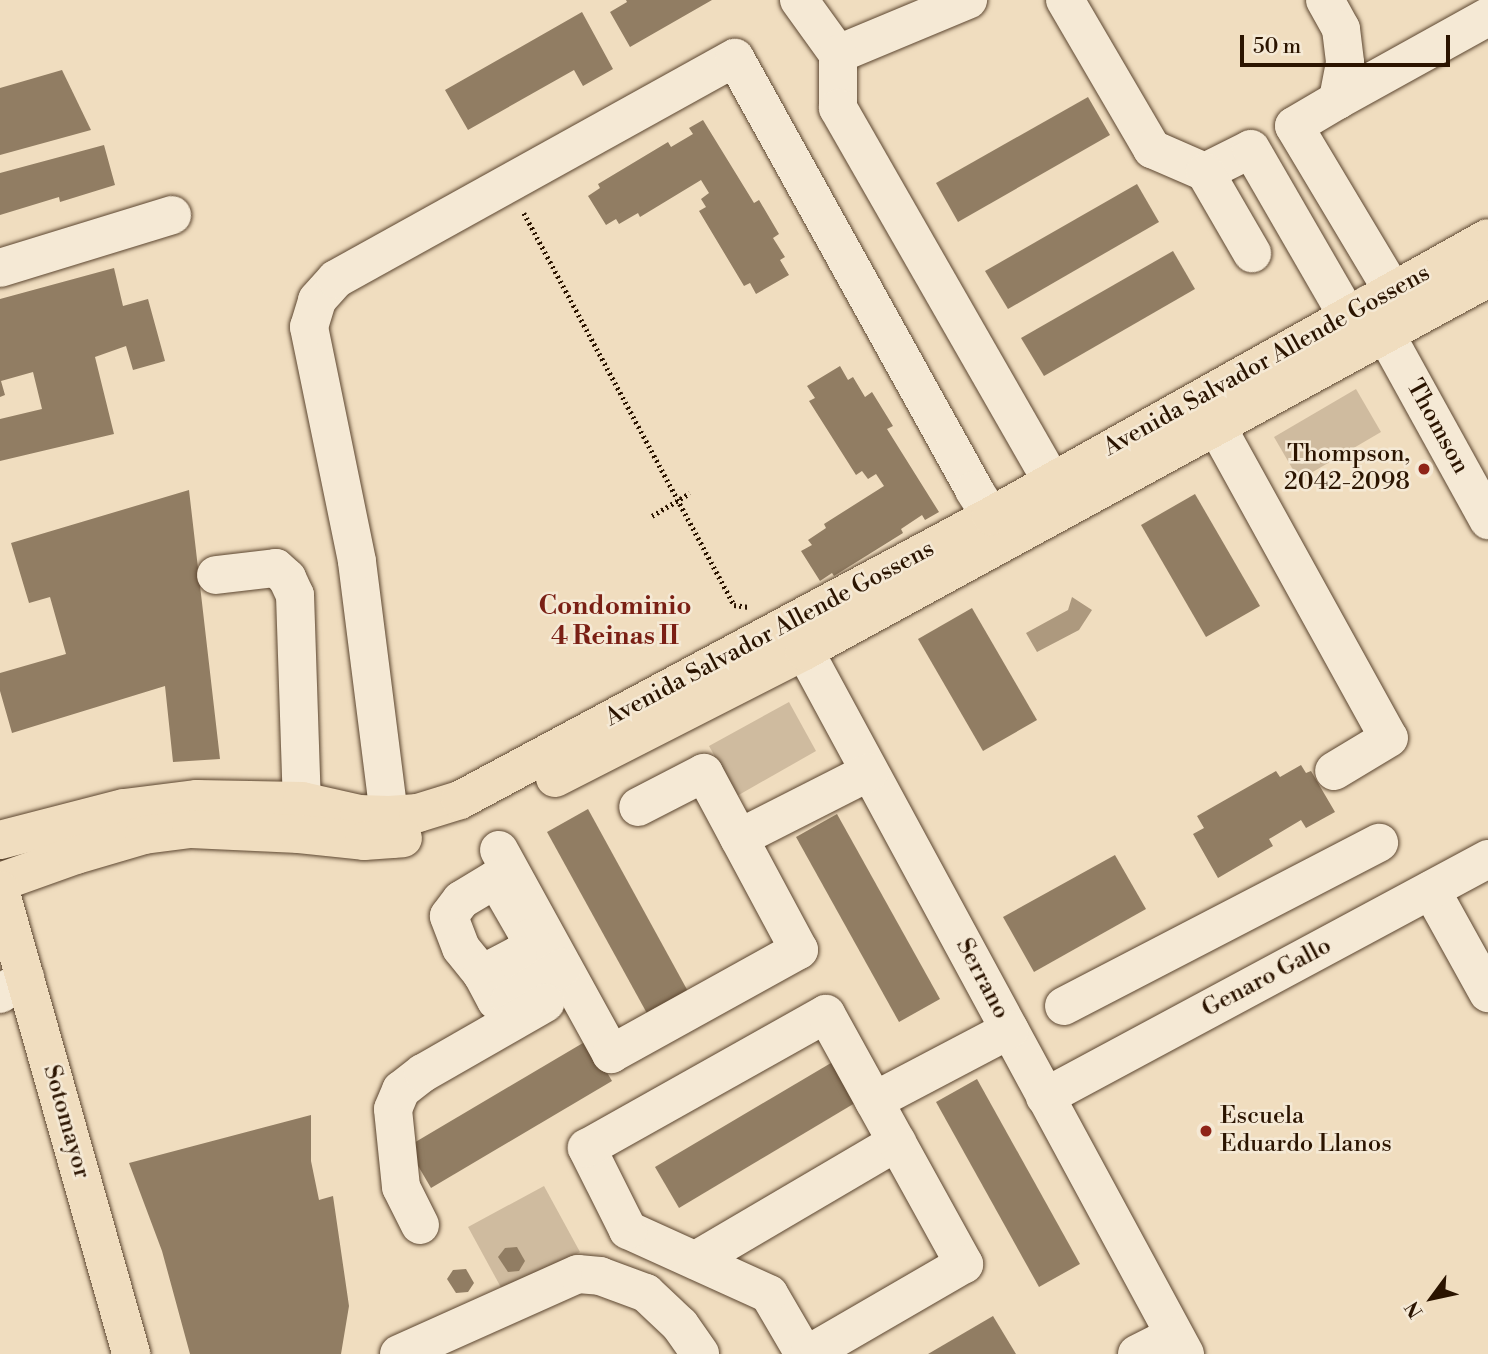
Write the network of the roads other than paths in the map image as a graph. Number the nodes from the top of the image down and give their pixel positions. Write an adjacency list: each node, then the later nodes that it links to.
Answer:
1 (799, 0): 6 (street)
2 (968, 0): 6 (street)
3 (1065, 0): 10 (street)
4 (1325, 0): 7 (street)
5 (1488, 16): 7 (street)
6 (838, 54): 18 (street)
7 (1338, 100): 8 (street)
8 (1294, 126): 9 (street); 16 (street)
9 (1251, 149): 10 (street); 16 (street)
10 (1205, 172): 13 (street)
11 (172, 215): 14 (street)
12 (1488, 238): 16 (main road, Avenida Salvador Allende Gossens)
13 (1252, 253)
14 (0, 268)
15 (1488, 278): 16 (main road, Avenida Salvador Allende Gossens)
16 (1373, 310): 17 (main road, Avenida Salvador Allende Gossens); 18 (main road, Avenida Salvador Allende Gossens); 20 (street, Thomson)
17 (1217, 427): 22 (main road, Avenida Salvador Allende Gossens); 23 (street)
18 (1052, 481): 19 (main road, Avenida Salvador Allende Gossens)
19 (991, 516): 22 (main road, Avenida Salvador Allende Gossens); 27 (street)
20 (1488, 520)
21 (216, 575): 25 (street)
22 (790, 635): 24 (street, Serrano); 27 (main road, Avenida Salvador Allende Gossens)
23 (1334, 771)
24 (869, 772): 28 (street); 41 (street, Serrano)
25 (302, 801): 27 (main road, Avenida Salvador Allende Gossens); 29 (main road, Avenida Salvador Allende Gossens)
26 (638, 807): 28 (street)
27 (390, 827): 33 (main road, Avenida Salvador Allende Gossens)
28 (739, 838): 37 (street)
29 (0, 840)
30 (1379, 843): 40 (street)
31 (499, 850): 37 (street)
32 (1488, 859): 35 (street, Genaro Gallo)
33 (0, 882)
34 (0, 890): 38 (main road, Sotomayor)
35 (1431, 890): 39 (street); 42 (street, Genaro Gallo)
36 (482, 974): 37 (street)
37 (569, 977): 45 (street)
38 (13, 986): 48 (main road, Sotomayor)
39 (1488, 993)
40 (1064, 1006)
41 (1009, 1030): 42 (street, Serrano); 43 (street)
42 (1045, 1097): 47 (street, Serrano)
43 (874, 1101): 44 (street); 46 (street)
44 (897, 1142): 46 (street); 51 (street)
45 (420, 1225)
46 (696, 1261): 51 (street)
47 (1179, 1345): 52 (street)
48 (131, 1354)
49 (399, 1354): 50 (street)
50 (700, 1354)
51 (806, 1354)
52 (1137, 1354)

